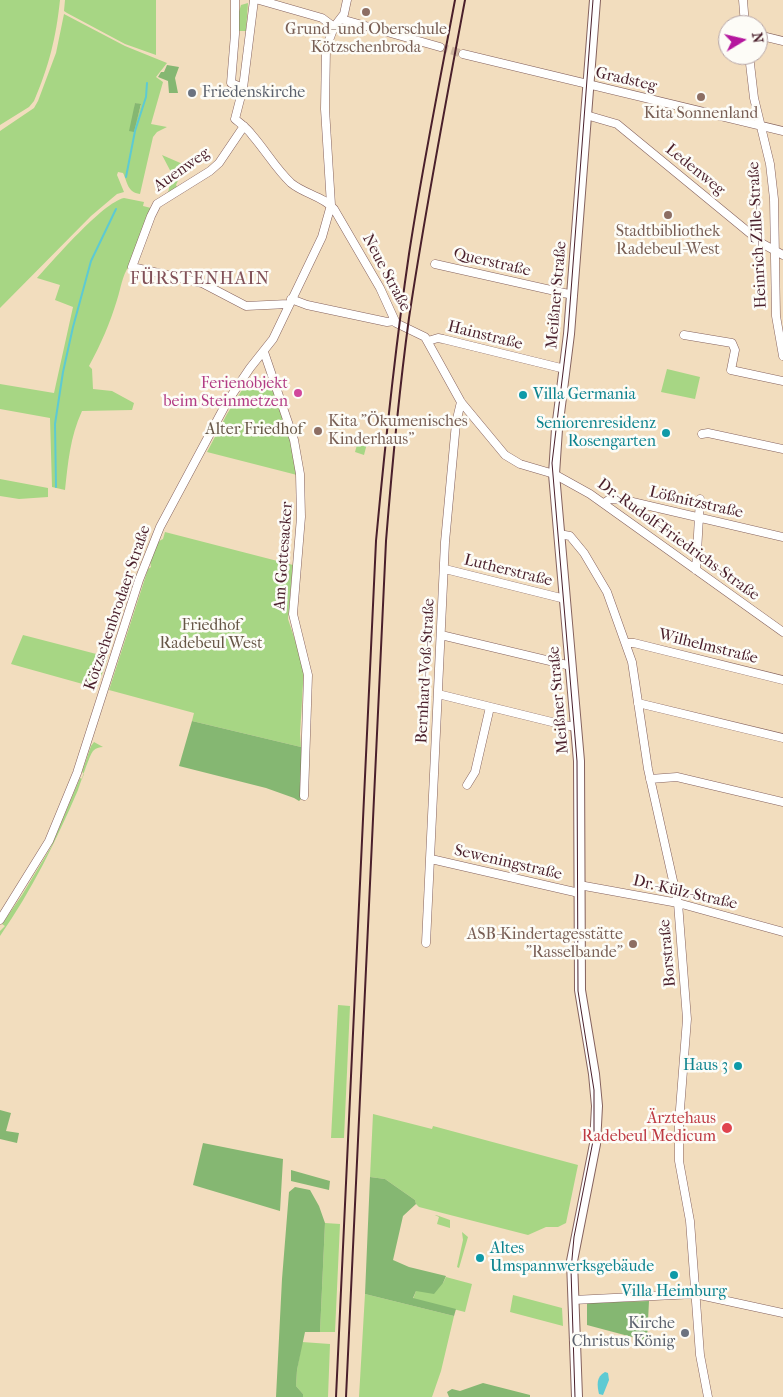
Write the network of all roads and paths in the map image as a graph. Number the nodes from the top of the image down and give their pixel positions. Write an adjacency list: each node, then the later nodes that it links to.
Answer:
1 (235, 0): 16 (street)
2 (254, 0): 16 (street)
3 (260, 0): 9 (street)
4 (347, 0): 8 (street)
5 (595, 0): 15 (main road, Meißner Straße)
6 (743, 0): 7 (street)
7 (744, 15)
8 (341, 19): 9 (street); 12 (street)
9 (334, 28): 21 (street)
10 (768, 37): 11 (street)
11 (783, 41)
12 (440, 47)
13 (463, 54): 15 (street, Gradsteg)
14 (750, 65): 18 (street, Heinrich-Zille-Straße)
15 (588, 85): 17 (main road, Meißner Straße); 18 (street, Gradsteg)
16 (243, 88): 19 (street, Neue Straße)
17 (586, 115): 22 (street, Ledenweg); 25 (main road, Meißner Straße)
18 (760, 125): 20 (street, Gradsteg); 22 (street, Heinrich-Zille-Straße)
19 (244, 126): 21 (street, Neue Straße); 26 (street, Auenweg)
20 (783, 130)
21 (331, 205): 26 (street, Kötzschenbrodaer Straße); 27 (street, Neue Straße)
22 (774, 251): 23 (street, Ledenweg); 31 (street, Heinrich-Zille-Straße)
23 (783, 256)
24 (435, 264): 25 (street, Querstraße)
25 (572, 295): 32 (main road, Meißner Straße)
26 (290, 301): 27 (street); 30 (street, Kötzschenbrodaer Straße)
27 (395, 322): 29 (street, Neue Straße)
28 (684, 335): 33 (street)
29 (428, 341): 32 (street, Hainstraße); 34 (street, Neue Straße)
30 (264, 352): 58 (street, Am Gottesacker); 63 (street, Kötzschenbrodaer Straße)
31 (783, 356)
32 (565, 370): 37 (main road, Meißner Straße)
33 (783, 381)
34 (461, 402): 37 (street, Neue Straße); 43 (street, Bernhard-Voß-Straße)
35 (702, 434): 36 (street)
36 (783, 449)
37 (554, 474): 39 (street, Dr.-Rudolf-Friedrichs-Straße); 41 (main road, Meißner Straße)
38 (700, 499): 40 (street)
39 (604, 503): 40 (street, Lößnitzstraße); 44 (street, Dr.-Rudolf-Friedrichs-Straße)
40 (699, 518): 42 (street, Lößnitzstraße); 44 (street)
41 (559, 534): 45 (main road, Meißner Straße); 48 (street, Borstraße)
42 (783, 537)
43 (444, 569): 45 (street, Lutherstraße); 47 (street, Bernhard-Voß-Straße)
44 (696, 570): 46 (street, Dr.-Rudolf-Friedrichs-Straße)
45 (565, 599): 49 (main road, Meißner Straße)
46 (783, 632)
47 (441, 635): 49 (street); 51 (street, Bernhard-Voß-Straße)
48 (626, 643): 50 (street, Wilhelmstraße); 52 (street, Borstraße)
49 (571, 666): 54 (main road, Meißner Straße)
50 (783, 680)
51 (438, 694): 53 (street); 60 (street, Bernhard-Voß-Straße)
52 (638, 702): 55 (street); 56 (street, Borstraße)
53 (490, 707): 54 (street); 57 (street)
54 (576, 727): 61 (main road, Meißner Straße)
55 (783, 738)
56 (650, 780): 59 (street); 62 (street, Borstraße)
57 (467, 785)
58 (304, 796)
59 (783, 802)
60 (430, 859): 61 (street, Seweningstraße); 65 (street, Bernhard-Voß-Straße)
61 (579, 889): 62 (street, Dr.-Külz-Straße); 67 (main road, Meißner Straße)
62 (678, 903): 64 (street, Dr.-Külz-Straße); 66 (street, Borstraße)
63 (0, 920)
64 (783, 932)
65 (426, 943)
66 (694, 1294): 67 (street); 68 (street); 70 (street, Borstraße)
67 (573, 1300): 69 (main road, Meißner Straße)
68 (783, 1314)
69 (577, 1397)
70 (708, 1397)

